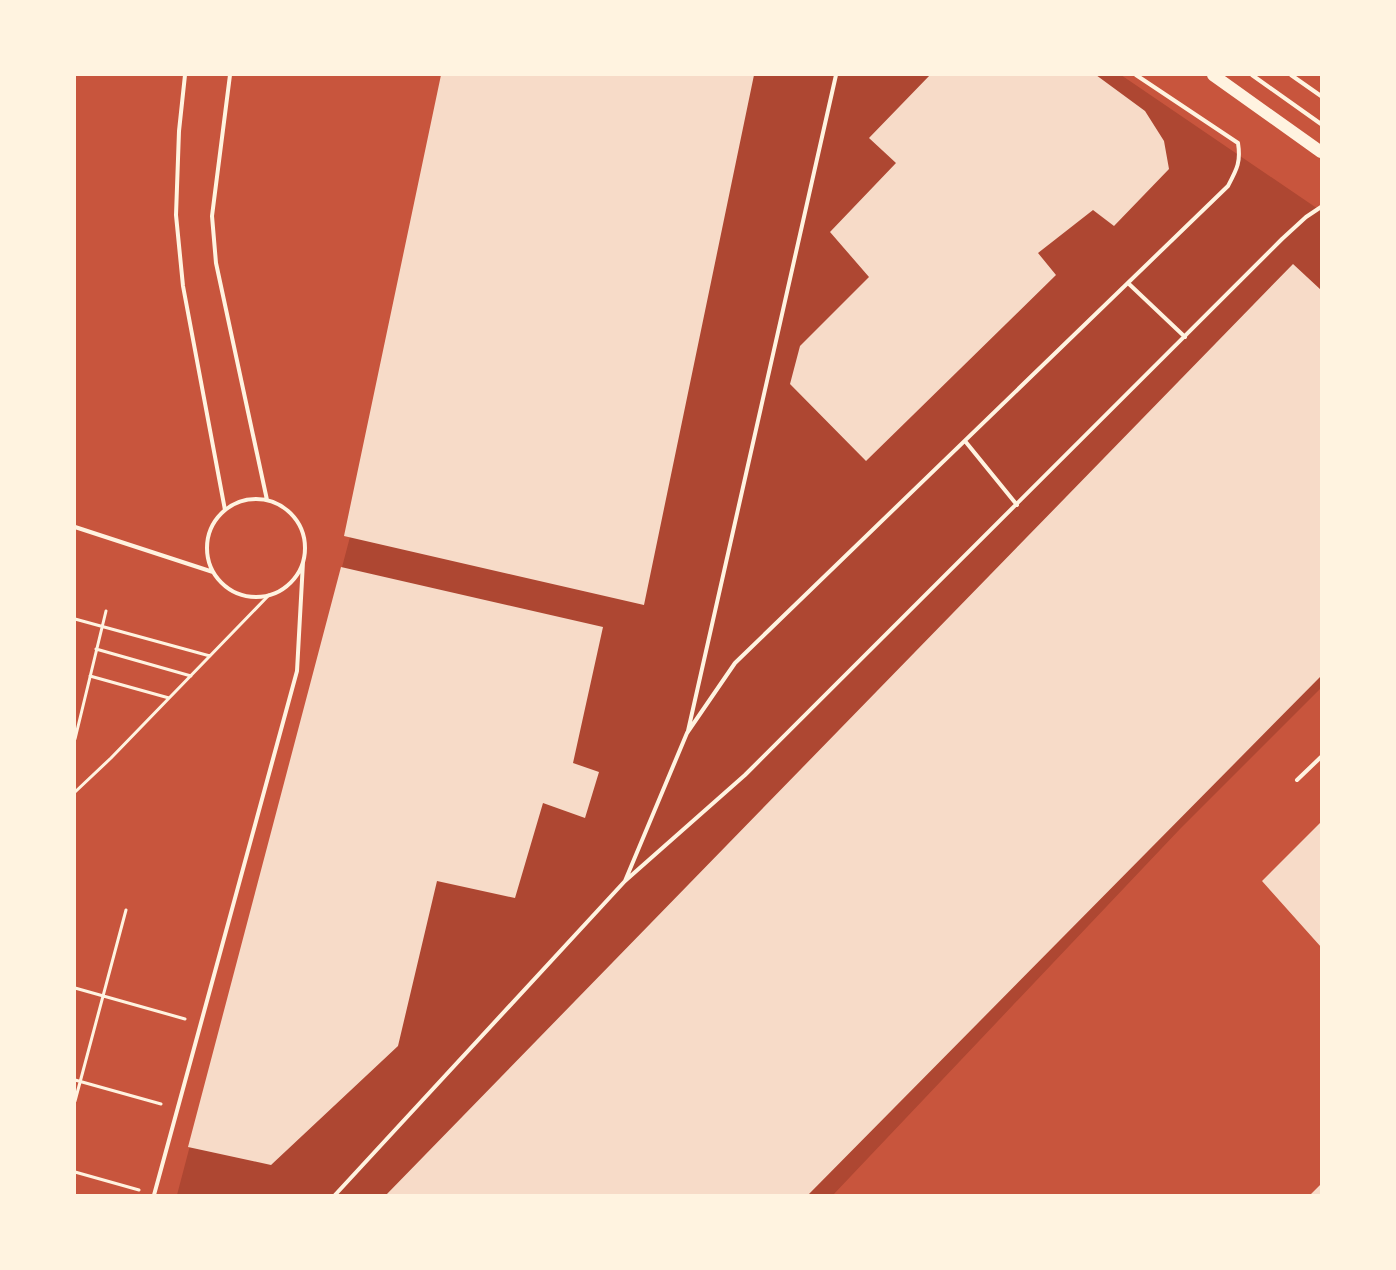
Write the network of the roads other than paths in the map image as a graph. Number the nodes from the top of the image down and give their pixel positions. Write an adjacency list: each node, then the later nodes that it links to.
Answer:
1 (185, 75): 17 (lane)
2 (230, 75): 15 (lane)
3 (836, 75): 21 (lane)
4 (1136, 75): 12 (lane)
5 (1213, 75): 10 (main road)
6 (1252, 75): 9 (lane)
7 (1291, 75): 8 (lane)
8 (1321, 96)
9 (1321, 124)
10 (1321, 152)
11 (1321, 207): 13 (lane)
12 (1128, 283): 13 (lane); 14 (lane)
13 (1185, 337): 16 (lane)
14 (965, 441): 16 (lane); 21 (lane)
15 (267, 500): 17 (lane); 19 (lane)
16 (1016, 505): 24 (lane)
17 (225, 510): 20 (lane)
18 (75, 527): 20 (lane)
19 (303, 562): 20 (lane); 25 (lane)
20 (213, 572)
21 (687, 733): 24 (lane)
22 (1321, 757): 23 (lane)
23 (1296, 780)
24 (625, 881): 26 (lane)
25 (154, 1195)
26 (334, 1195)

